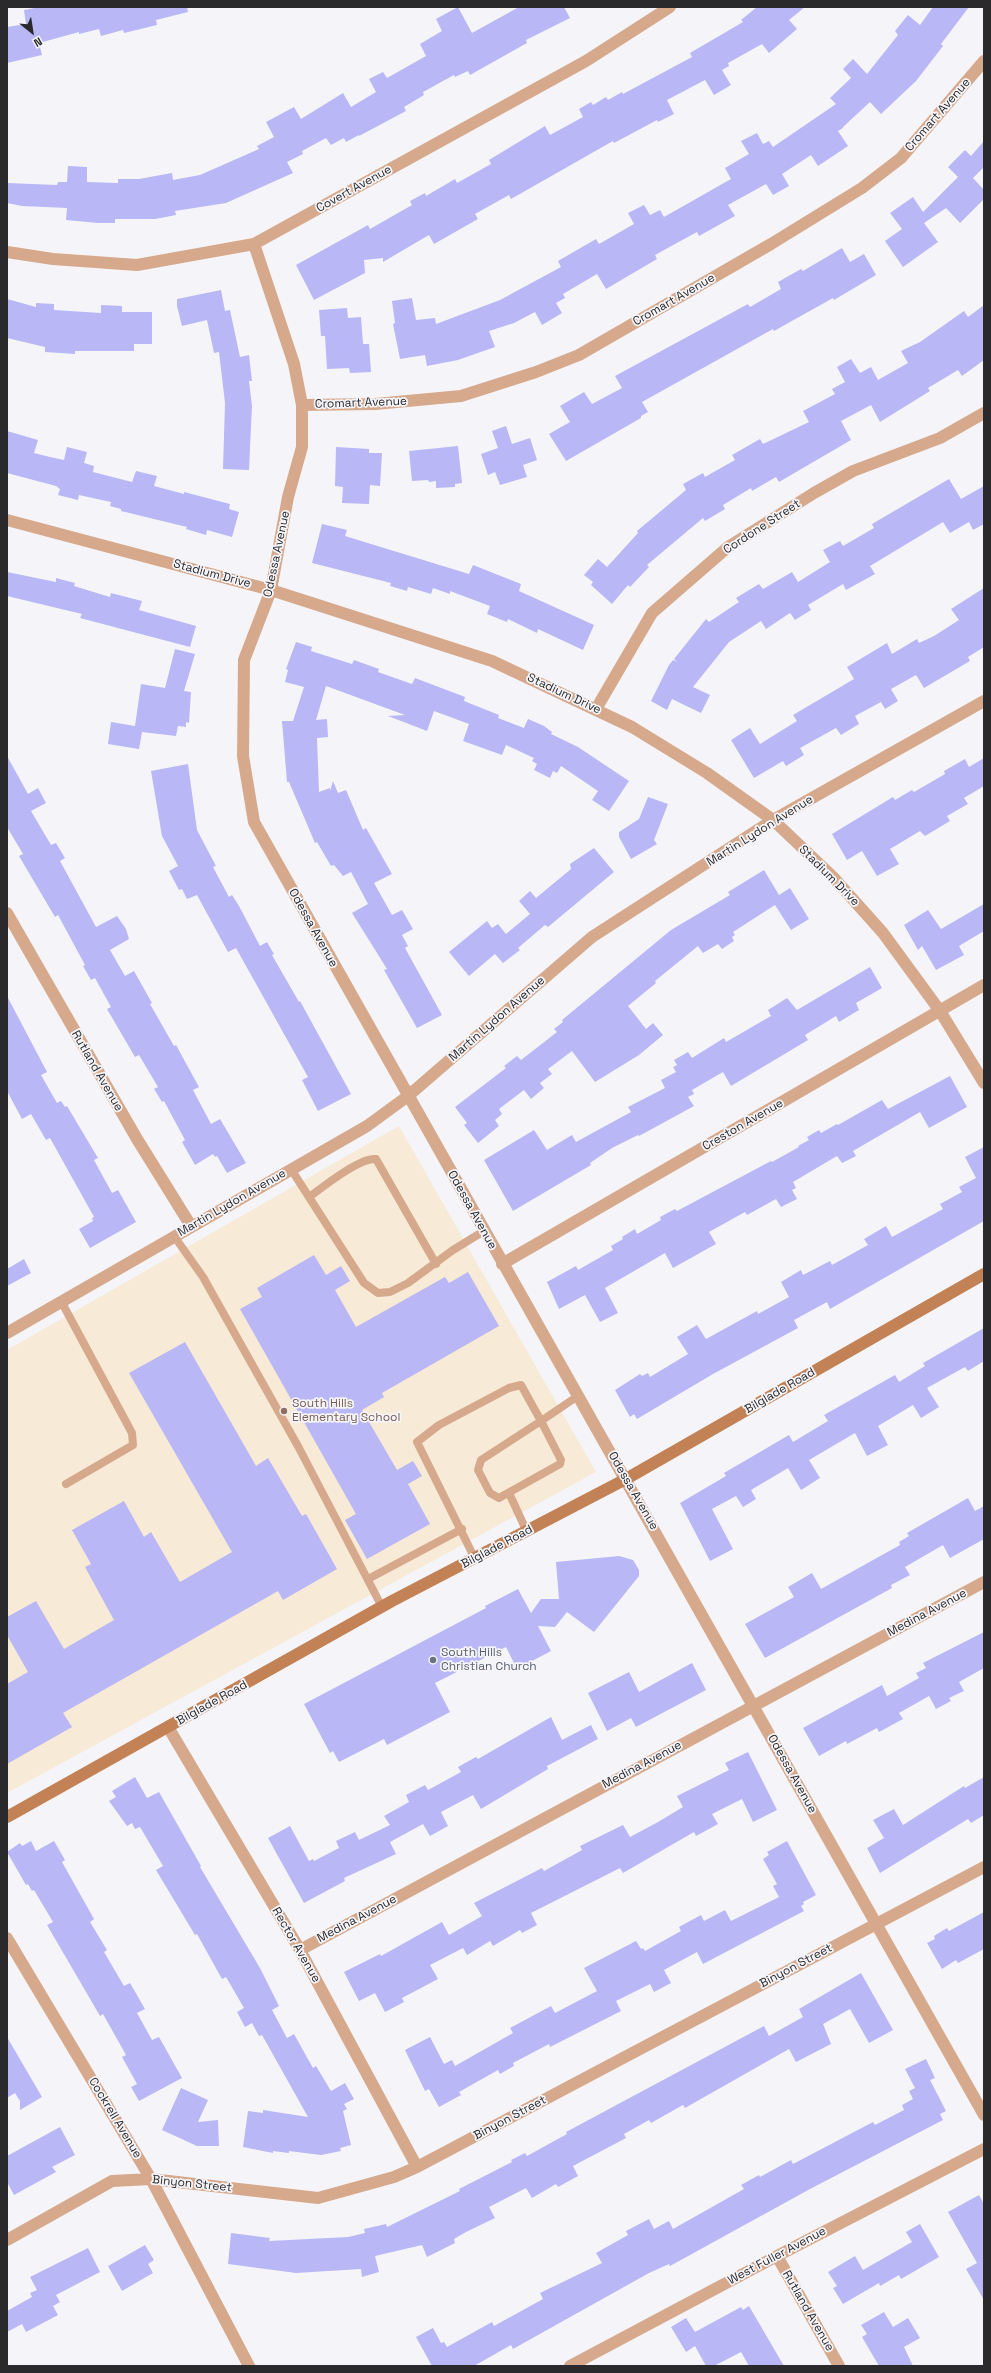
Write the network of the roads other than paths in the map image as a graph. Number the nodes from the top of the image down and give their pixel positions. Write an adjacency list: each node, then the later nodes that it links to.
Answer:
1 (670, 7): 3 (street, Covert Avenue)
2 (984, 62): 5 (street, Cromart Avenue)
3 (254, 244): 4 (street, Covert Avenue); 5 (street, Odessa Avenue)
4 (7, 252)
5 (302, 405): 8 (street, Odessa Avenue)
6 (984, 414): 10 (street, Cordone Street)
7 (7, 520): 8 (street, Stadium Drive)
8 (271, 590): 10 (street, Stadium Drive); 16 (street, Odessa Avenue)
9 (984, 701): 11 (street, Martin Lydon Avenue)
10 (596, 709): 11 (street, Stadium Drive)
11 (773, 820): 14 (street, Stadium Drive); 16 (street, Martin Lydon Avenue)
12 (7, 913): 19 (street, Rutland Avenue)
13 (984, 985): 14 (street, Creston Avenue)
14 (940, 1011): 15 (street, Stadium Drive); 23 (street, Creston Avenue)
15 (984, 1084)
16 (408, 1096): 17 (street, Martin Lydon Avenue); 20 (street, Odessa Avenue)
17 (291, 1169): 18 (lane); 19 (street, Martin Lydon Avenue)
18 (309, 1197): 22 (lane); 22 (lane)
19 (191, 1226): 21 (street, Martin Lydon Avenue)
20 (484, 1231): 22 (lane); 23 (street, Odessa Avenue)
21 (174, 1236): 25 (street, Martin Lydon Avenue); 35 (lane)
22 (436, 1264)
23 (502, 1264): 27 (street, Odessa Avenue)
24 (984, 1274): 29 (street, Bilglade Road)
25 (61, 1301): 26 (street, Martin Lydon Avenue); 30 (lane)
26 (7, 1333)
27 (578, 1396): 28 (lane); 29 (street, Odessa Avenue)
28 (541, 1421): 31 (lane); 31 (lane); 32 (lane)
29 (626, 1480): 33 (street, Bilglade Road); 38 (street, Odessa Avenue)
30 (66, 1484)
31 (509, 1493): 33 (lane)
32 (462, 1529): 34 (lane); 35 (lane)
33 (526, 1532): 34 (street, Bilglade Road)
34 (475, 1558): 37 (street, Bilglade Road)
35 (368, 1579): 37 (lane)
36 (984, 1582): 38 (street, Medina Avenue)
37 (382, 1607): 39 (street, Bilglade Road)
38 (754, 1705): 42 (street, Odessa Avenue); 44 (street, Medina Avenue)
39 (168, 1727): 40 (street, Bilglade Road); 44 (street, Rector Avenue)
40 (7, 1817)
41 (984, 1867): 42 (street, Binyon Street)
42 (876, 1923): 45 (street, Odessa Avenue); 47 (street, Binyon Street)
43 (7, 1938): 48 (street, Cockrell Avenue)
44 (300, 1950): 47 (street, Rector Avenue)
45 (984, 2115)
46 (984, 2149): 50 (street, West Fuller Avenue)
47 (417, 2167): 48 (street, Binyon Street)
48 (151, 2179): 49 (street, Binyon Street); 51 (street, Cockrell Avenue)
49 (7, 2240)
50 (777, 2256): 52 (street, West Fuller Avenue); 53 (street, Rutland Avenue)
51 (249, 2366)
52 (570, 2366)
53 (840, 2366)

